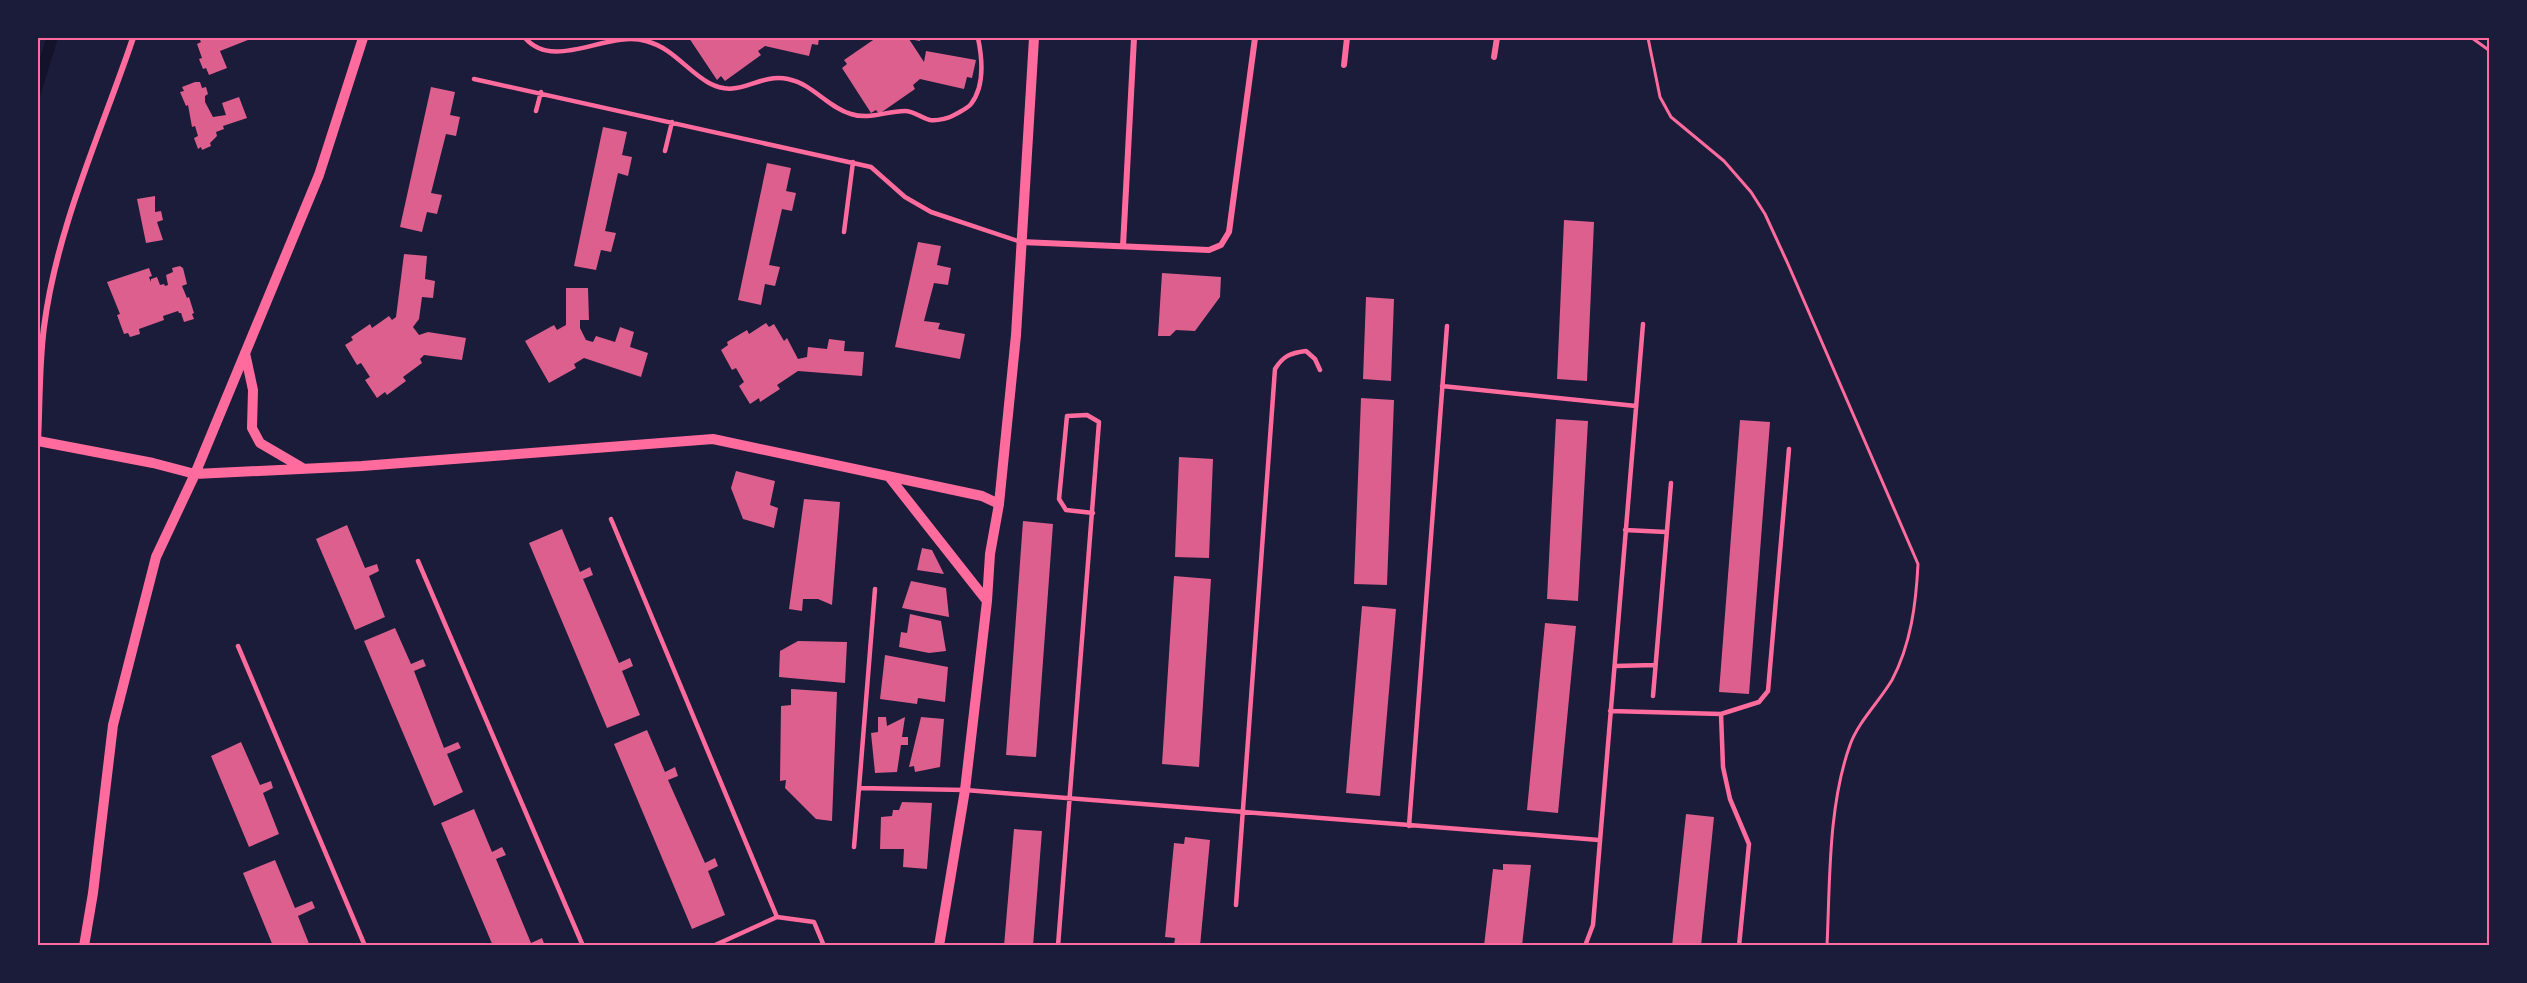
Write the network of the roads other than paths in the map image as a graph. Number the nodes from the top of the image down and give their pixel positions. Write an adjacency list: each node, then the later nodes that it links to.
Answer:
1 (133, 38): 29 (street)
2 (363, 38): 25 (street)
3 (525, 38): 11 (lane)
4 (663, 38): 11 (lane)
5 (978, 38): 11 (lane)
6 (1034, 38): 21 (street)
7 (1134, 38): 22 (street)
8 (1255, 38): 22 (street)
9 (1347, 38): 13 (street)
10 (1497, 38): 12 (street)
11 (662, 46)
12 (1494, 57)
13 (1344, 65)
14 (474, 79): 15 (lane)
15 (541, 92): 16 (lane); 17 (lane)
16 (536, 111)
17 (672, 122): 18 (lane); 19 (lane)
18 (665, 151)
19 (853, 162): 20 (lane); 21 (lane)
20 (844, 232)
21 (1021, 242): 22 (street); 35 (street)
22 (1123, 246)
23 (1642, 324): 28 (lane)
24 (1446, 326): 27 (lane)
25 (244, 353): 31 (street); 32 (street)
26 (1320, 370): 52 (lane)
27 (1442, 386): 28 (lane); 53 (lane)
28 (1636, 406): 38 (lane)
29 (38, 442): 32 (street)
30 (1789, 449): 48 (lane)
31 (304, 468): 32 (street); 33 (street)
32 (195, 474): 58 (street)
33 (890, 478): 35 (street); 42 (street)
34 (1671, 483): 39 (lane)
35 (999, 504): 42 (street)
36 (1093, 513): 36 (lane); 51 (lane)
37 (611, 519): 57 (lane)
38 (1625, 530): 39 (lane); 45 (lane)
39 (1666, 532): 44 (lane)
40 (418, 561): 60 (lane)
41 (875, 589): 49 (lane)
42 (987, 601): 50 (street)
43 (238, 646): 59 (lane)
44 (1654, 665): 45 (lane); 46 (lane)
45 (1615, 666): 47 (lane)
46 (1653, 696)
47 (1610, 711): 48 (lane); 54 (lane)
48 (1721, 714): 66 (lane)
49 (859, 788): 50 (lane); 55 (lane)
50 (965, 790): 51 (lane); 63 (street)
51 (1069, 799): 52 (lane); 64 (lane)
52 (1244, 813): 53 (lane); 56 (lane)
53 (1409, 826): 54 (lane)
54 (1599, 840): 65 (lane)
55 (854, 847)
56 (1236, 905)
57 (777, 917): 61 (lane); 62 (lane)
58 (84, 945)
59 (365, 945)
60 (583, 945)
61 (713, 945)
62 (824, 945)
63 (939, 945)
64 (1058, 945)
65 (1585, 945)
66 (1740, 945)

